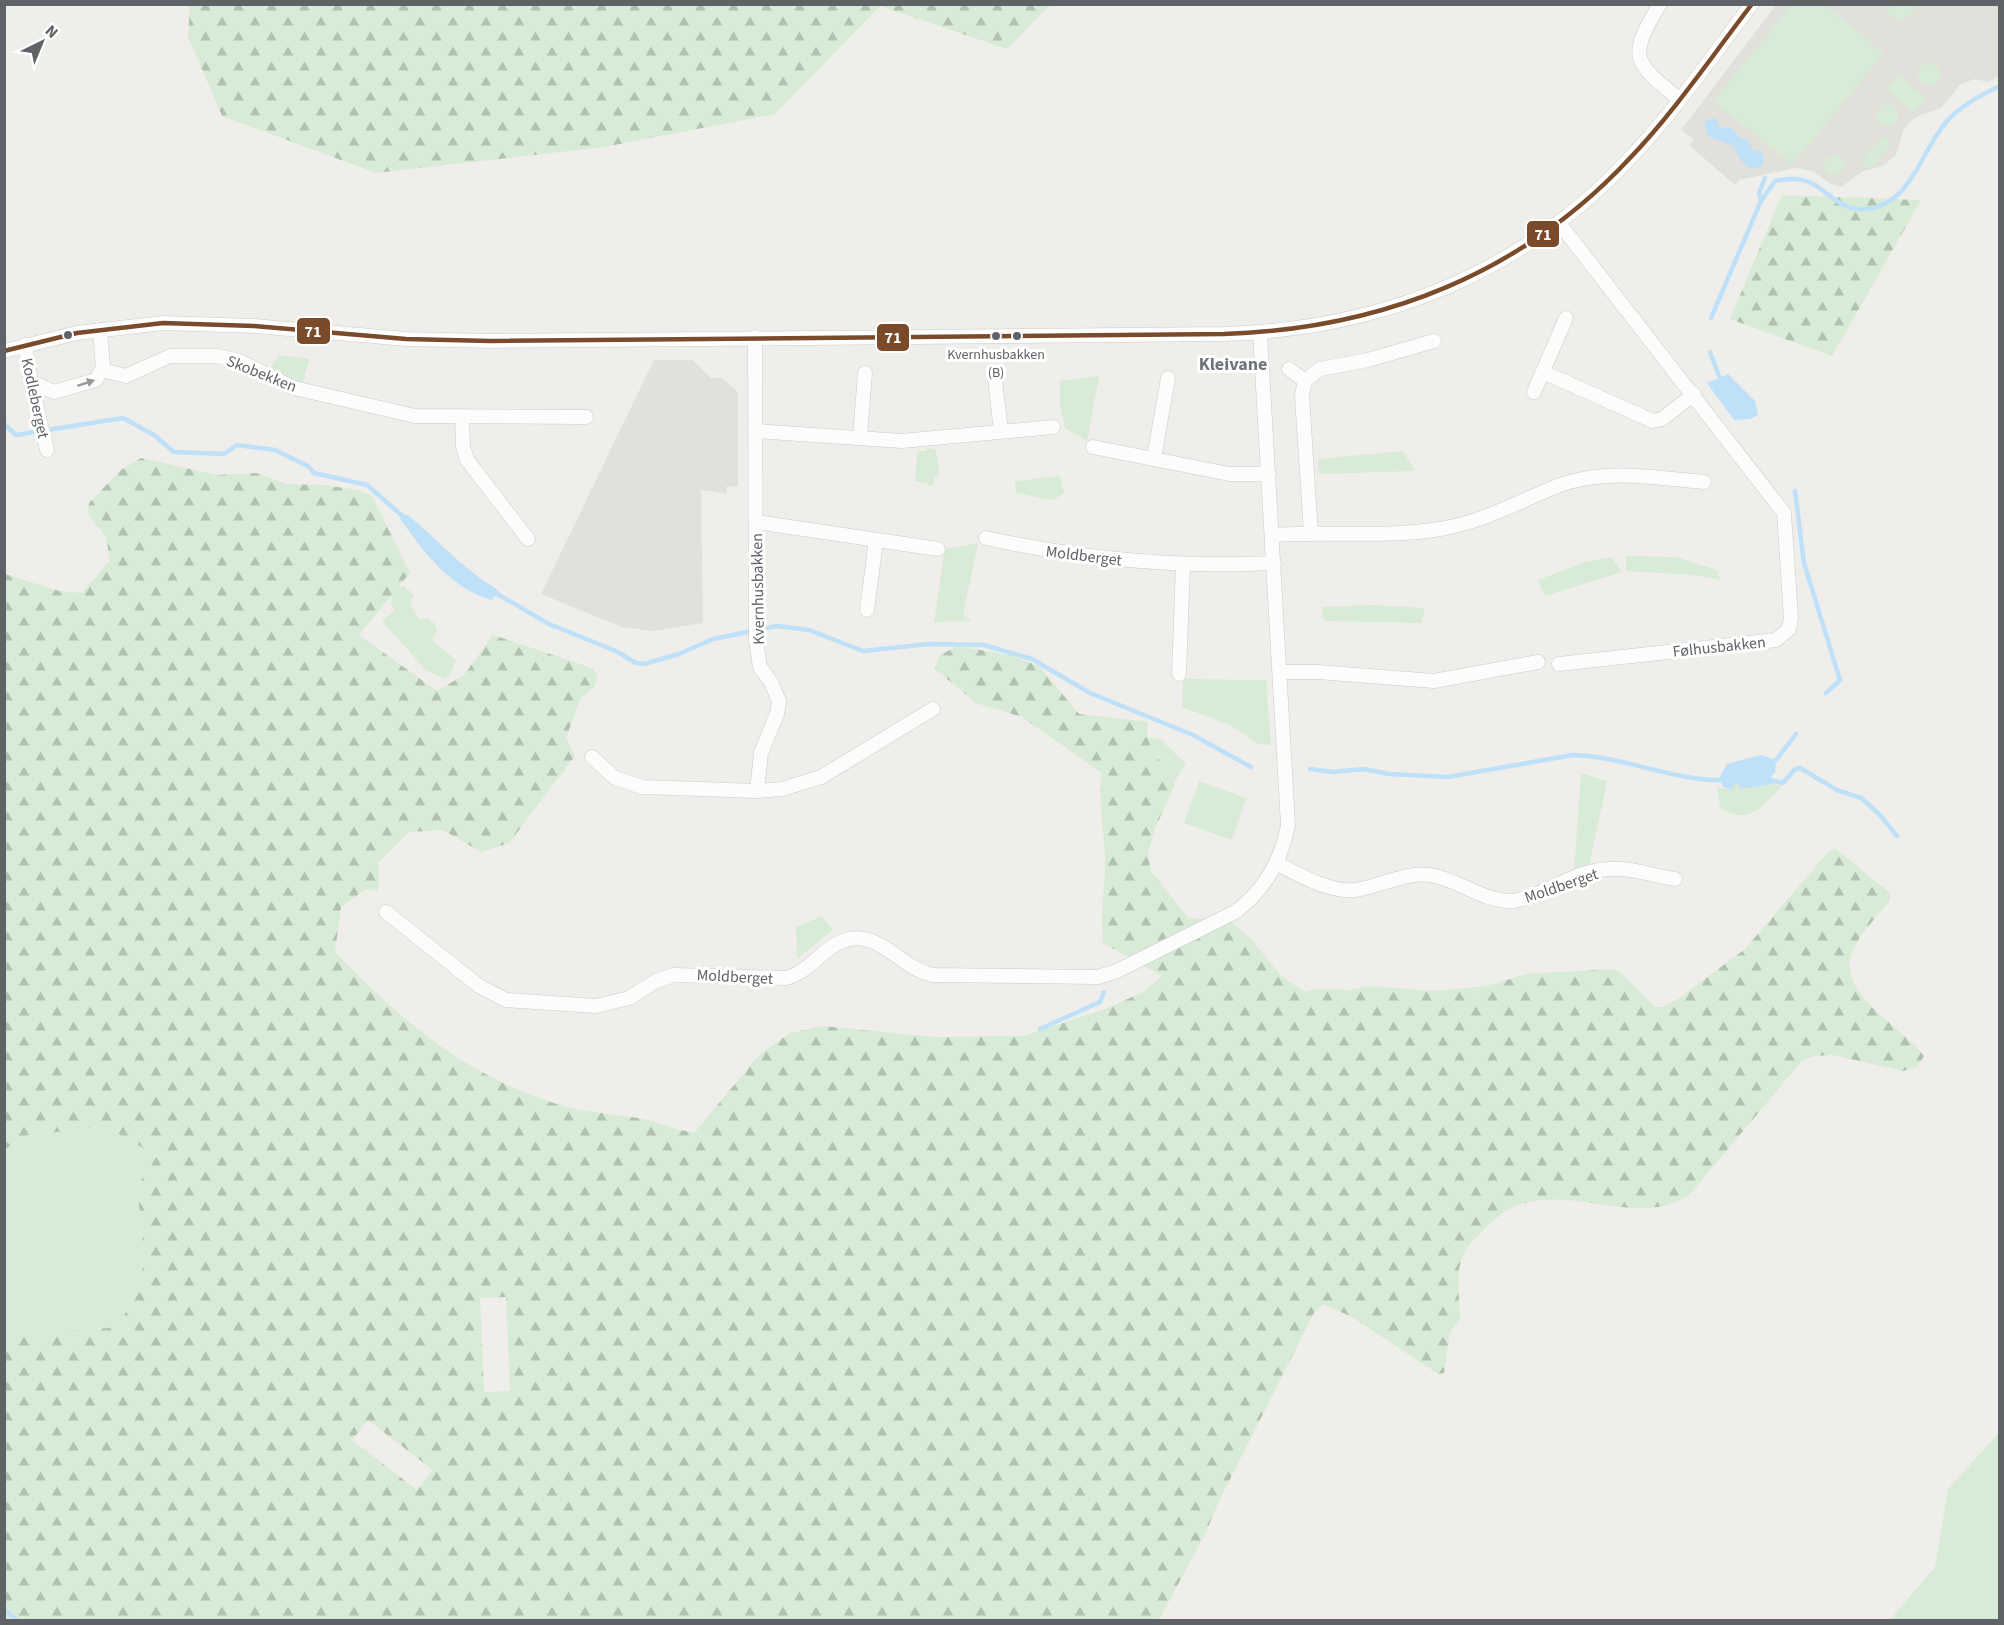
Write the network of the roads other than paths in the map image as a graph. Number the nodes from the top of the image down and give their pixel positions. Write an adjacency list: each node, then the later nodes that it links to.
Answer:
1 (1660, 4): 3 (street)
2 (1752, 4): 3 (street)
3 (1680, 99): 4 (street)
4 (1559, 223): 7 (street); 21 (street, Følhusbakken)
5 (1566, 318): 14 (street)
6 (100, 330): 8 (street); 10 (street); 13 (street)
7 (1260, 333): 8 (street); 31 (street, Moldberget)
8 (755, 337): 25 (street, Kvernhusbakken)
9 (1434, 341): 18 (street)
10 (25, 345): 11 (street); 19 (street, Kodleberget)
11 (4, 351)
12 (1288, 369): 18 (street)
13 (102, 370): 19 (street, one-way to 13); 22 (street, Skobekken)
14 (1543, 372): 20 (street); 21 (street)
15 (865, 373): 27 (street)
16 (1168, 378): 30 (street)
17 (994, 380): 26 (street)
18 (1305, 381): 34 (street)
19 (31, 382): 29 (street, Kodleberget)
20 (1534, 392)
21 (1694, 394): 44 (street, Følhusbakken)
22 (462, 417): 23 (street, Skobekken); 37 (street)
23 (586, 417)
24 (1053, 427): 26 (street)
25 (755, 431): 27 (street); 33 (street, Kvernhusbakken)
26 (1001, 431): 27 (street)
27 (860, 436)
28 (1093, 447): 30 (street)
29 (47, 450)
30 (1154, 458): 31 (street)
31 (1269, 474): 35 (street, Moldberget)
32 (1704, 482): 34 (street)
33 (756, 522): 38 (street, Kvernhusbakken); 49 (street, Kvernhusbakken)
34 (1311, 534): 35 (street)
35 (1272, 535): 41 (street, Moldberget)
36 (986, 538): 40 (street, Moldberget)
37 (528, 539)
38 (876, 540): 39 (street, Kvernhusbakken); 42 (street)
39 (938, 549)
40 (1183, 564): 41 (street, Moldberget); 46 (street)
41 (1274, 564): 45 (street, Moldberget)
42 (867, 610)
43 (1538, 662): 45 (street)
44 (1559, 664)
45 (1281, 672): 50 (street, Moldberget)
46 (1179, 674)
47 (933, 709): 49 (street)
48 (592, 757): 49 (street)
49 (757, 791)
50 (1278, 864): 51 (street, Moldberget); 52 (street, Moldberget)
51 (1675, 879)
52 (386, 912)

